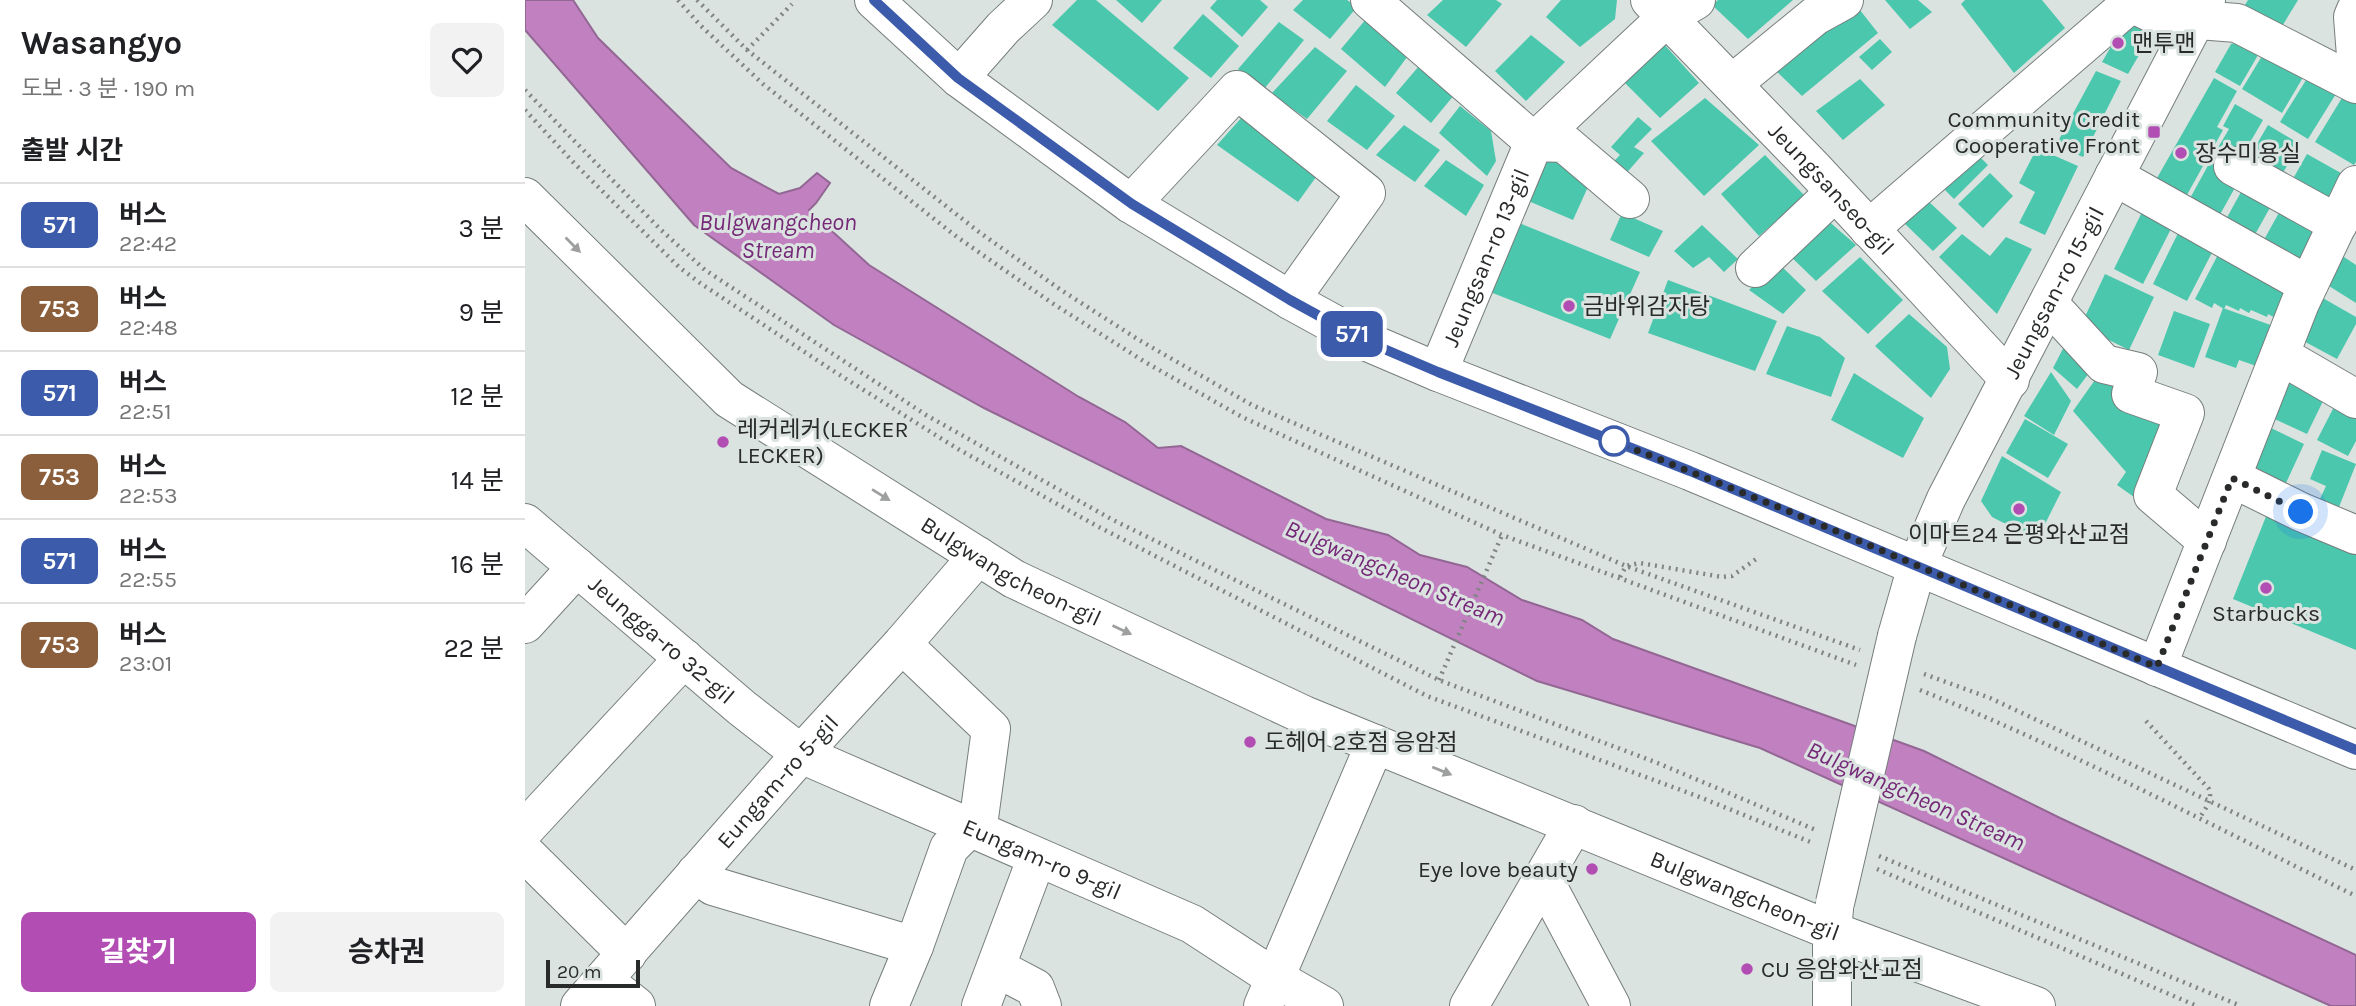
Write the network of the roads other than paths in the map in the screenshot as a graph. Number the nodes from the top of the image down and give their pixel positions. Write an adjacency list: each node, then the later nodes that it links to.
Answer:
1 (874, 0): 10 (street)
2 (1033, 0): 10 (street)
3 (1370, 0): 13 (street, Jeungsan-ro 13-gil)
4 (1844, 0): 11 (street)
5 (2128, 1): 7 (street); 21 (street)
6 (1671, 6): 11 (street, Jeungsanseo-gil); 13 (street, Jeungsan-ro 13-gil)
7 (2201, 10): 12 (street); 15 (street, Jeungsan-ro 15-gil)
8 (2356, 10): 9 (street)
9 (2356, 56)
10 (958, 78): 20 (street)
11 (1732, 84): 16 (street, Jeungsanseo-gil)
12 (2356, 84)
13 (1534, 142): 18 (street); 27 (street, Jeungsan-ro 13-gil)
14 (2233, 166): 19 (street)
15 (2114, 176): 23 (street); 25 (street, Jeungsan-ro 15-gil)
16 (1835, 192): 21 (street, Jeungsanseo-gil); 22 (street)
17 (525, 197): 34 (street, Bulgwangcheon-gil, one-way to 34)
18 (1630, 199)
19 (2350, 202): 23 (street)
20 (1132, 204): 24 (street); 24 (street)
21 (1869, 229): 28 (street, Jeungsanseo-gil)
22 (1755, 268)
23 (2308, 285): 26 (street)
24 (1290, 300): 27 (street)
25 (2049, 304): 28 (street, Jeungsan-ro 15-gil); 33 (street)
26 (2280, 355): 29 (street); 30 (street)
27 (1438, 372): 35 (street)
28 (2010, 380): 35 (street, Jeungsan-ro 15-gil)
29 (2356, 399)
30 (2232, 478): 32 (street); 33 (street)
31 (525, 523): 36 (street, Jeungga-ro 32-gil)
32 (2356, 535)
33 (2207, 541): 40 (street)
34 (978, 556): 38 (street, Eungam-ro 5-gil); 41 (street, Bulgwangcheon-gil, one-way to 41)
35 (1917, 566): 40 (street); 51 (street, Jeungsan-ro 15-gil, bridge)
36 (577, 567): 37 (street); 39 (street, Jeungga-ro 32-gil)
37 (525, 624)
38 (902, 644): 43 (street, Eungam-ro 5-gil); 45 (street)
39 (684, 658): 43 (street, Jeungga-ro 32-gil); 46 (street)
40 (2157, 667): 42 (street)
41 (1375, 744): 44 (street, Bulgwangcheon-gil, one-way to 44); 55 (street)
42 (2356, 750)
43 (801, 754): 45 (street, Eungam-ro 9-gil); 49 (street, Eungam-ro 5-gil)
44 (1574, 824): 50 (street); 51 (street, Bulgwangcheon-gil)
45 (970, 828): 48 (street, Eungam-ro 9-gil); 52 (street)
46 (525, 830)
47 (525, 853): 54 (street)
48 (1037, 857): 53 (street); 55 (street, Eungam-ro 9-gil)
49 (697, 873): 52 (street); 54 (street, Eungam-ro 5-gil)
50 (1543, 878): 61 (street); 62 (street)
51 (1833, 917): 63 (street, Jeungsan-ro 15-gil); 64 (street, Bulgwangcheon-gil)
52 (914, 946): 57 (street)
53 (997, 968): 58 (street); 59 (street)
54 (603, 980): 56 (street)
55 (1269, 992): 60 (street, Eungam-ro 9-gil)
56 (636, 1006)
57 (889, 1006)
58 (981, 1006)
59 (1042, 1006)
60 (1324, 1006)
61 (1469, 1006)
62 (1611, 1006)
63 (1832, 1006)
64 (2036, 1006)

